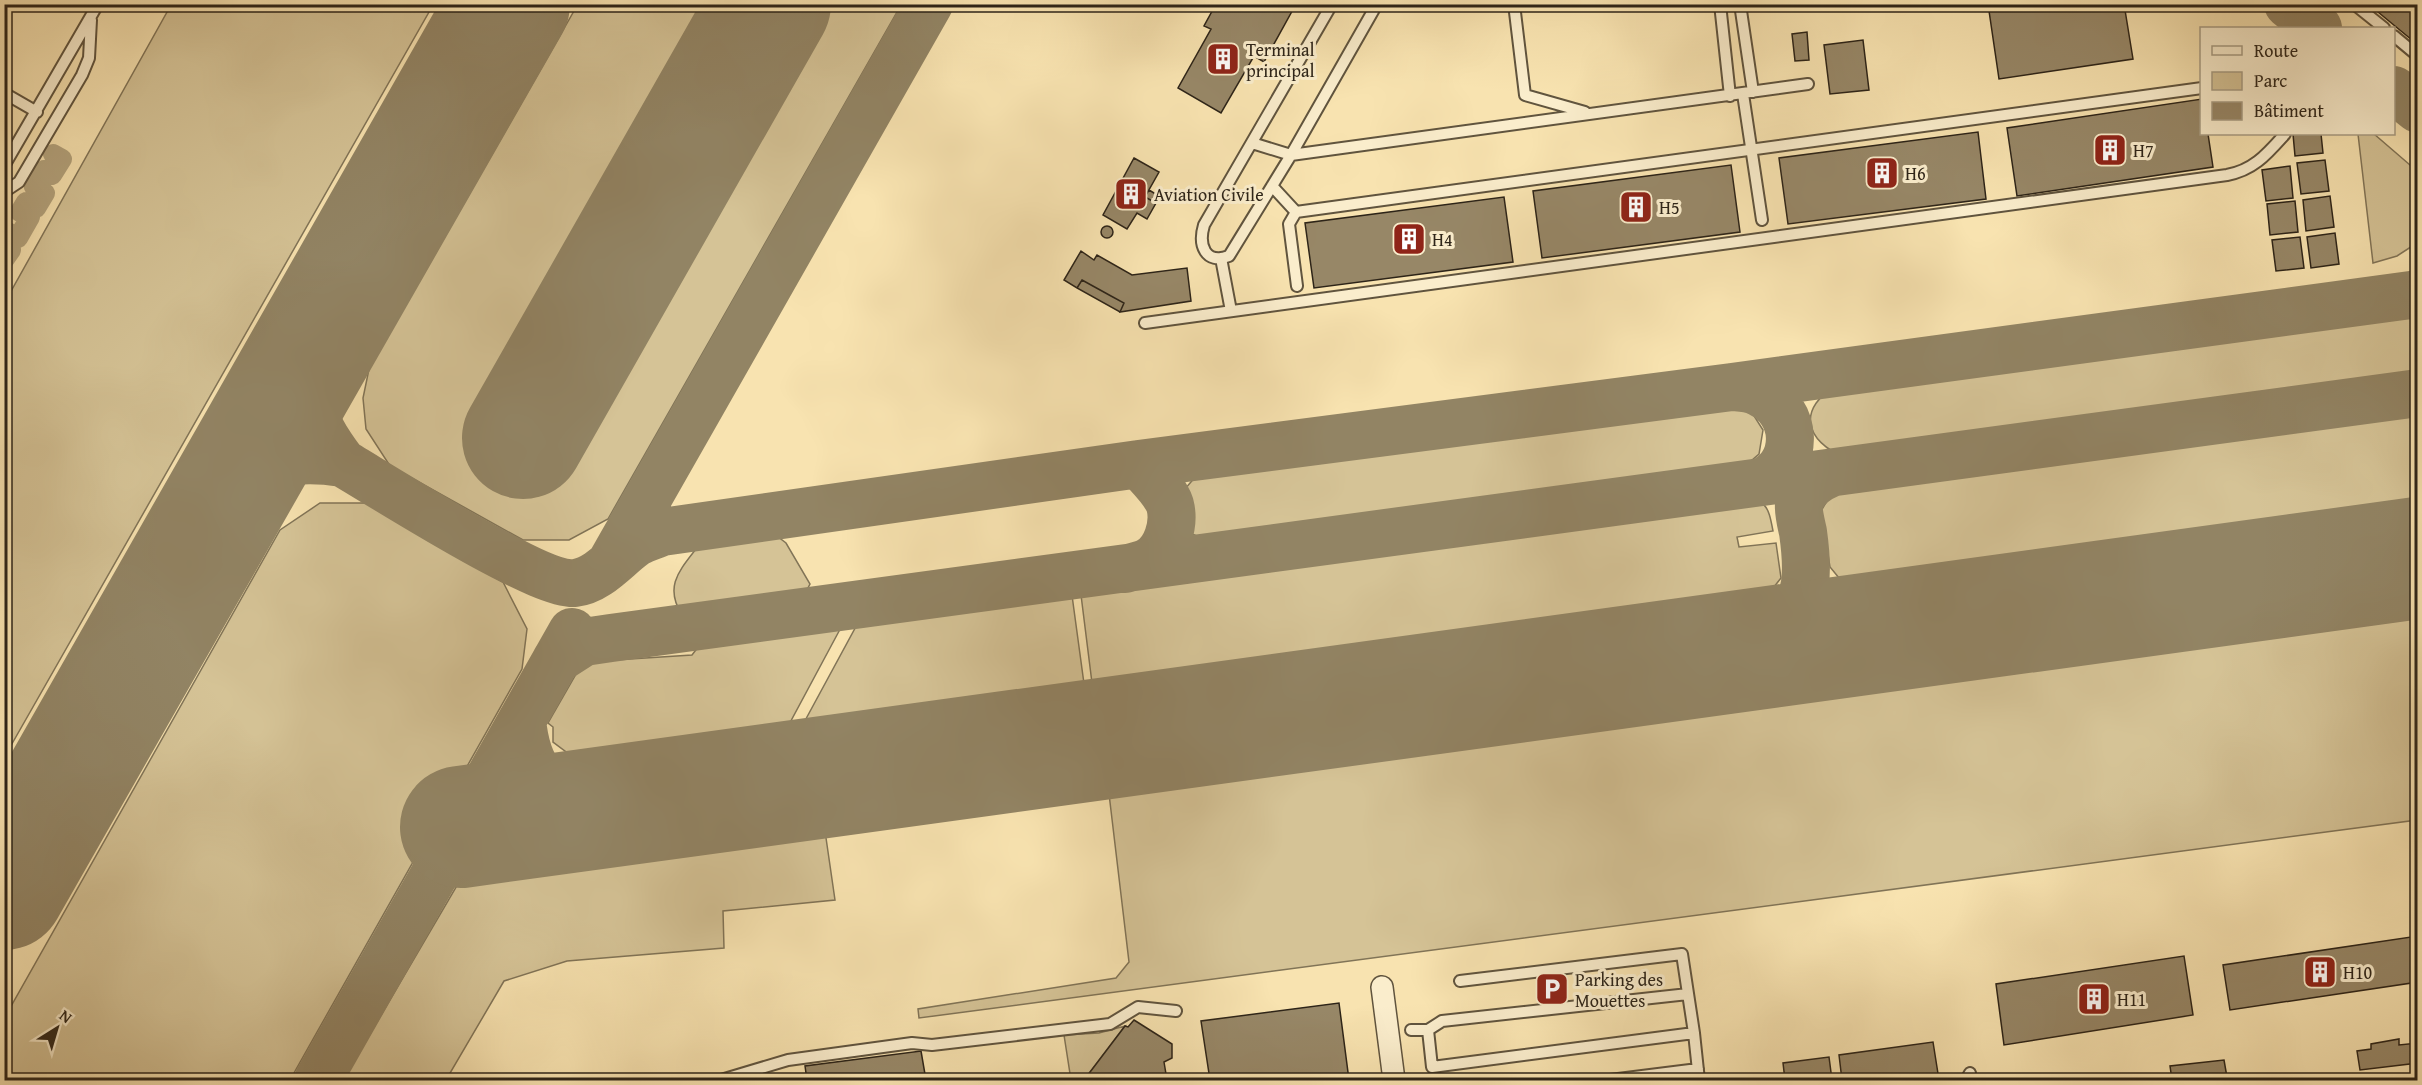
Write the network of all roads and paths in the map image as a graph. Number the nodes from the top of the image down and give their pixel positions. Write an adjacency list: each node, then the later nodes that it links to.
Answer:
1 (98, 4): 8 (lane)
2 (1332, 4): 20 (lane)
3 (1377, 4): 22 (lane)
4 (1514, 4): 18 (lane)
5 (1720, 4): 16 (lane)
6 (1740, 4): 15 (lane)
7 (2354, 4): 9 (lane)
8 (90, 20): 17 (lane); 25 (lane)
9 (2380, 27)
10 (2395, 37): 11 (lane)
11 (2418, 56)
12 (1808, 84): 15 (lane)
13 (2200, 88): 21 (lane)
14 (4, 93): 17 (lane)
15 (1748, 93): 16 (lane); 21 (lane)
16 (1730, 96): 18 (lane)
17 (37, 112): 23 (lane)
18 (1589, 113): 22 (lane)
19 (2283, 135): 30 (lane)
20 (1252, 143): 22 (lane); 28 (lane)
21 (1750, 148): 26 (lane); 27 (lane)
22 (1291, 155): 24 (lane)
23 (4, 166)
24 (1272, 186): 26 (lane); 28 (lane)
25 (4, 192)
26 (1296, 212): 29 (lane)
27 (1762, 220)
28 (1221, 258): 30 (lane)
29 (1297, 286)
30 (1231, 311): 31 (lane)
31 (1145, 323)
32 (1460, 981): 34 (lane)
33 (1382, 987): 37 (street)
34 (1688, 994): 36 (lane); 38 (lane)
35 (1176, 1011): 40 (lane)
36 (1428, 1030): 37 (lane); 38 (lane)
37 (1387, 1032): 41 (street)
38 (1694, 1033): 39 (lane)
39 (1698, 1075): 42 (lane)
40 (721, 1080)
41 (1394, 1080)
42 (1611, 1080)

